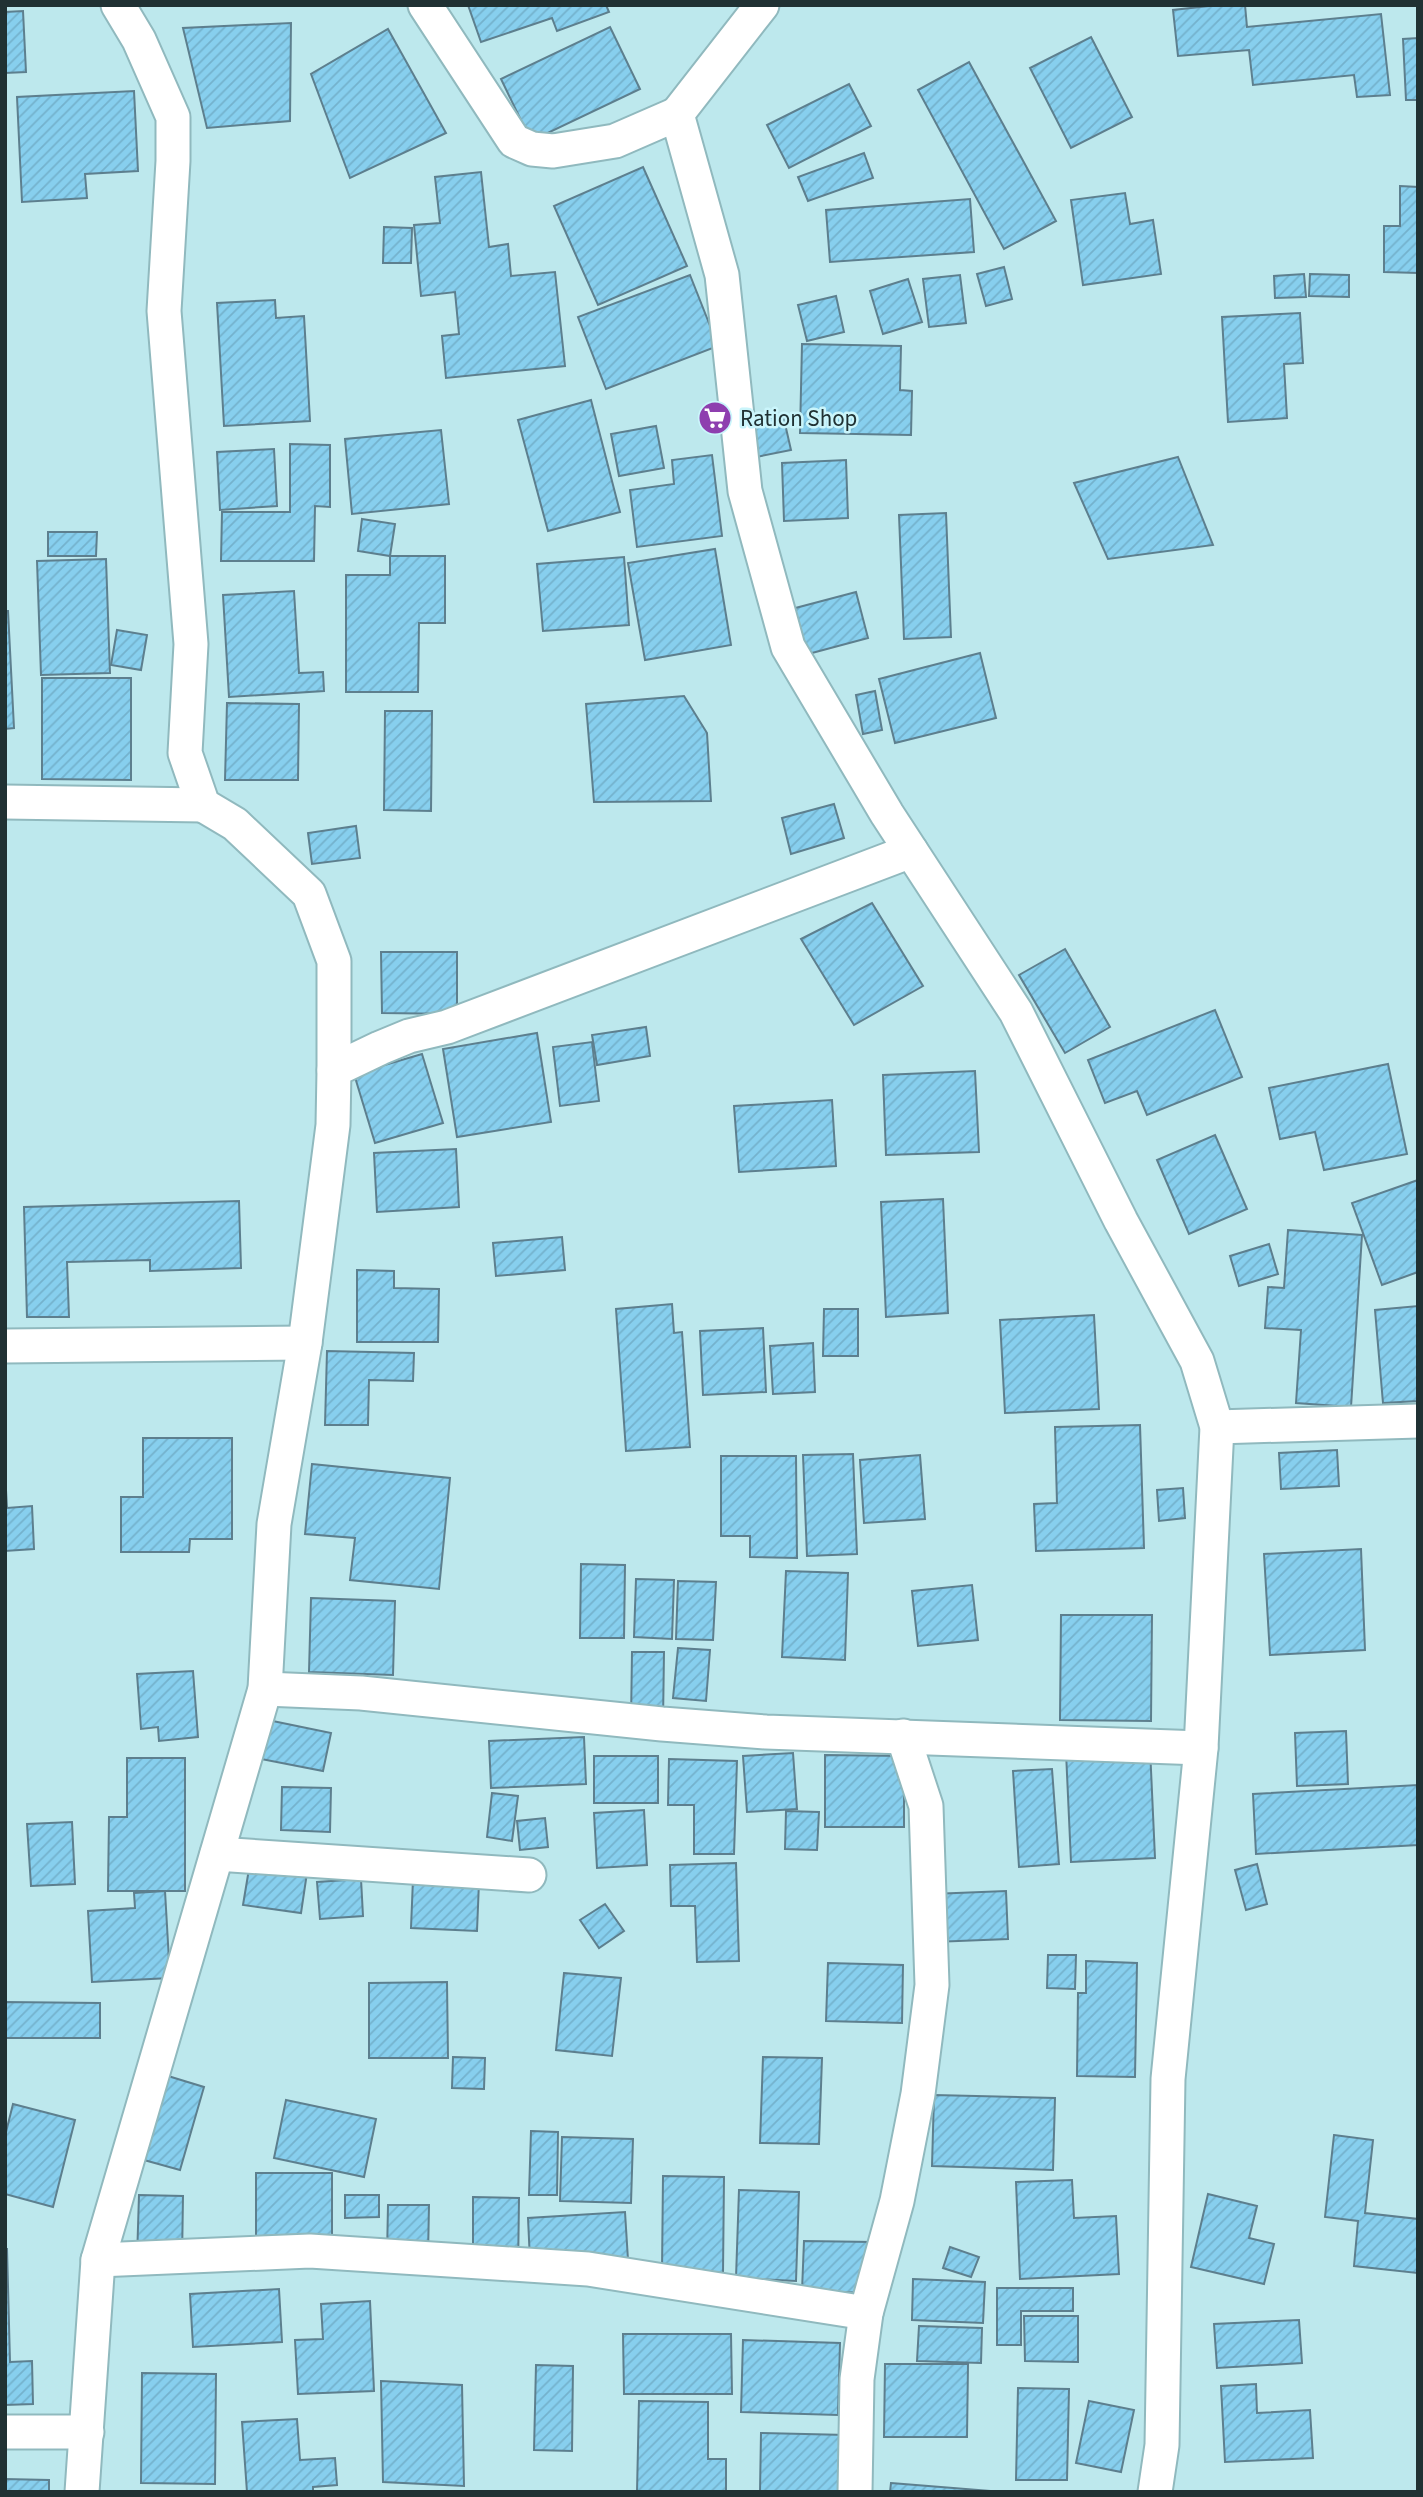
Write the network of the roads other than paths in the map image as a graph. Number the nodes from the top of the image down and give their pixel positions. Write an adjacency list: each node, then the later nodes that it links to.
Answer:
1 (118, 5): 6 (street)
2 (425, 5): 4 (street)
3 (762, 5): 4 (street)
4 (677, 114): 7 (street)
5 (5, 802): 6 (street)
6 (203, 806): 8 (street)
7 (911, 851): 8 (street); 12 (street)
8 (334, 1070): 9 (street)
9 (305, 1343): 10 (street); 13 (street)
10 (5, 1346)
11 (1418, 1421): 12 (street)
12 (1217, 1427): 15 (street)
13 (265, 1689): 14 (street); 16 (street)
14 (903, 1736): 15 (street); 19 (street)
15 (1201, 1748): 24 (street)
16 (217, 1854): 17 (street); 18 (street)
17 (529, 1875)
18 (98, 2260): 19 (street); 21 (street)
19 (866, 2313): 23 (street)
20 (5, 2432): 21 (street)
21 (87, 2432): 22 (street)
22 (82, 2492)
23 (855, 2492)
24 (1156, 2492)

